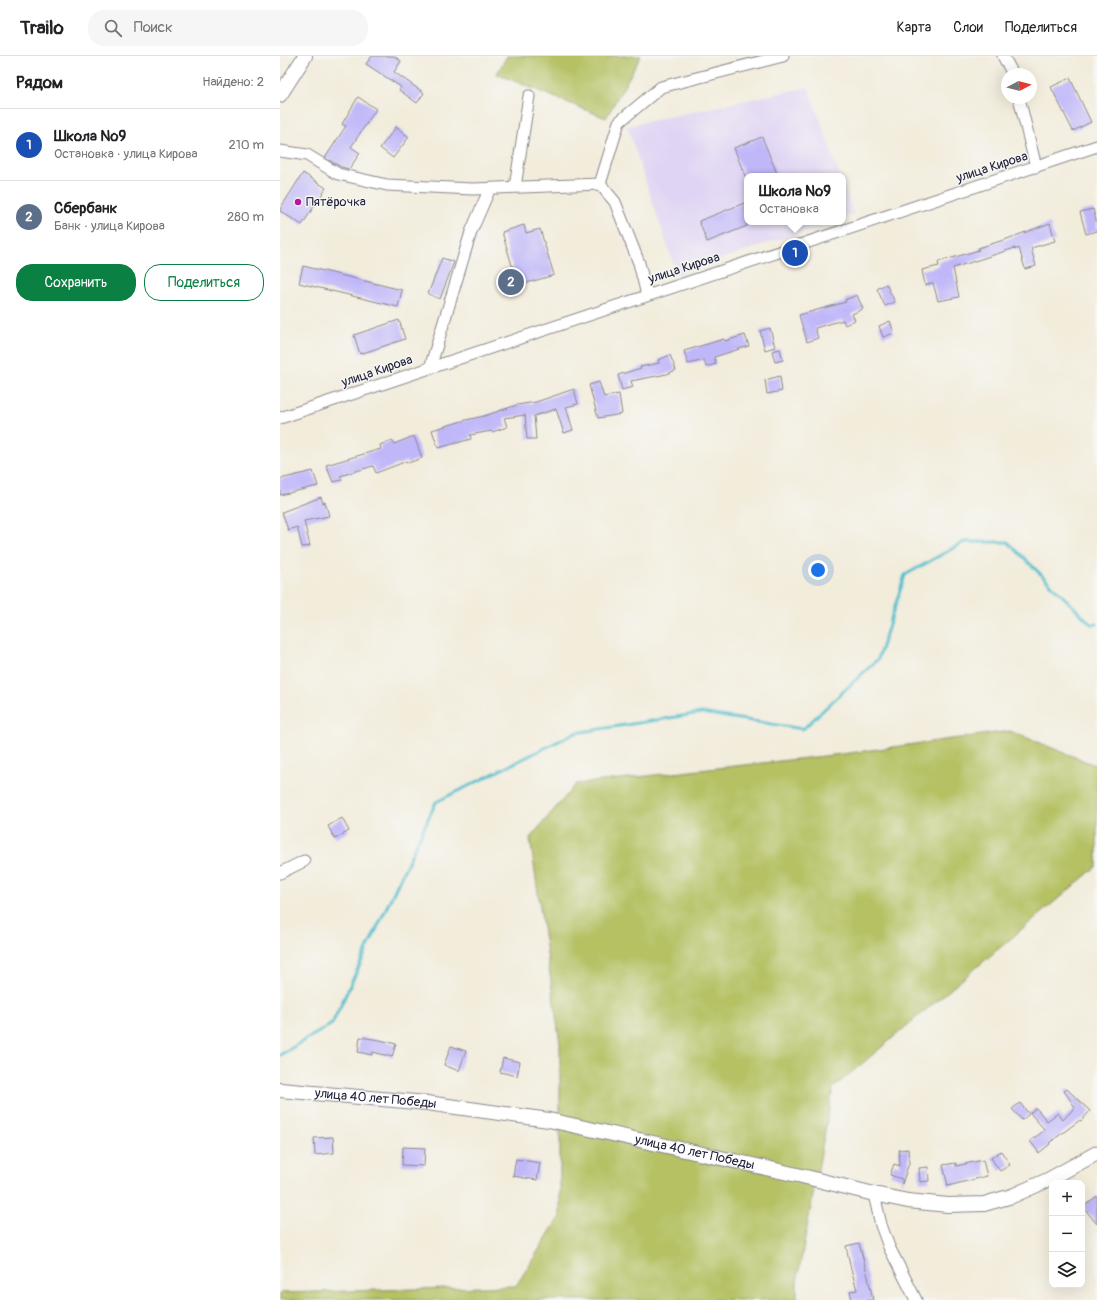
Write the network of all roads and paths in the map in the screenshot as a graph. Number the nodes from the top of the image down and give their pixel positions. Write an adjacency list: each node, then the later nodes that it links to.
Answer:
1 (305, 56): 5 (main road)
2 (783, 56): 11 (street)
3 (1003, 56): 4 (street)
4 (1010, 68)
5 (280, 95)
6 (529, 96): 12 (street)
7 (1020, 104): 10 (street)
8 (1097, 146): 10 (street, улица Кирова)
9 (280, 150): 13 (street)
10 (1036, 167): 14 (street, улица Кирова)
11 (600, 184): 12 (street); 14 (street)
12 (514, 187): 13 (street)
13 (490, 188): 15 (street)
14 (647, 295): 15 (street, улица Кирова)
15 (430, 368): 16 (street, улица Кирова)
16 (280, 418)
17 (304, 861): 18 (street)
18 (280, 873)
19 (280, 1090): 21 (main road, улица 40 лет Победы)
20 (1097, 1153): 21 (main road, улица 40 лет Победы)
21 (874, 1194): 22 (street)
22 (916, 1300)

